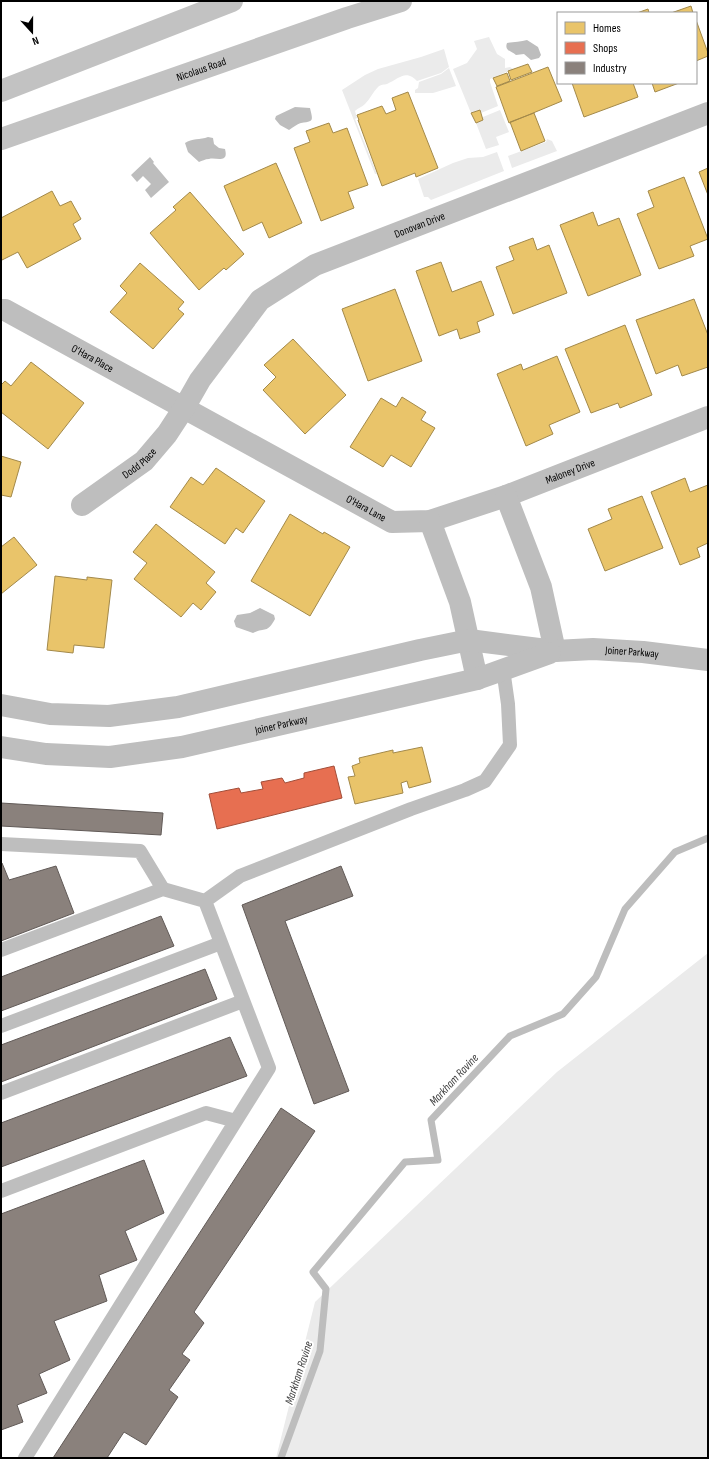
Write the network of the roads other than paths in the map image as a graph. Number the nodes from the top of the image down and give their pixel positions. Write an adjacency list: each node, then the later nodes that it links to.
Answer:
1 (232, 1): 3 (main road)
2 (401, 1): 5 (main road, Nicolaus Road)
3 (1, 91)
4 (708, 113): 7 (street, Donovan Drive)
5 (1, 139)
6 (1, 310): 7 (street, O’Hara Place)
7 (184, 408): 10 (street, Dodd Place); 11 (street, O'Hara Lane)
8 (708, 417): 9 (street, Maloney Drive)
9 (506, 496): 11 (street, Maloney Drive); 13 (street)
10 (82, 505)
11 (430, 521): 12 (street)
12 (469, 640): 13 (street, Joiner Parkway); 16 (street); 17 (street, Joiner Parkway)
13 (555, 651): 14 (street, Joiner Parkway); 15 (street, Joiner Parkway)
14 (708, 660)
15 (503, 669): 16 (street, Joiner Parkway); 21 (lane)
16 (477, 679): 18 (street, Joiner Parkway)
17 (1, 705)
18 (1, 746)
19 (1, 844): 20 (lane)
20 (163, 890): 21 (lane); 23 (lane)
21 (205, 901): 22 (lane)
22 (221, 942): 24 (lane); 25 (lane)
23 (1, 950)
24 (243, 1001): 26 (lane); 27 (lane)
25 (1, 1026)
26 (1, 1093)
27 (236, 1121): 28 (lane); 29 (lane)
28 (1, 1190)
29 (25, 1458)

